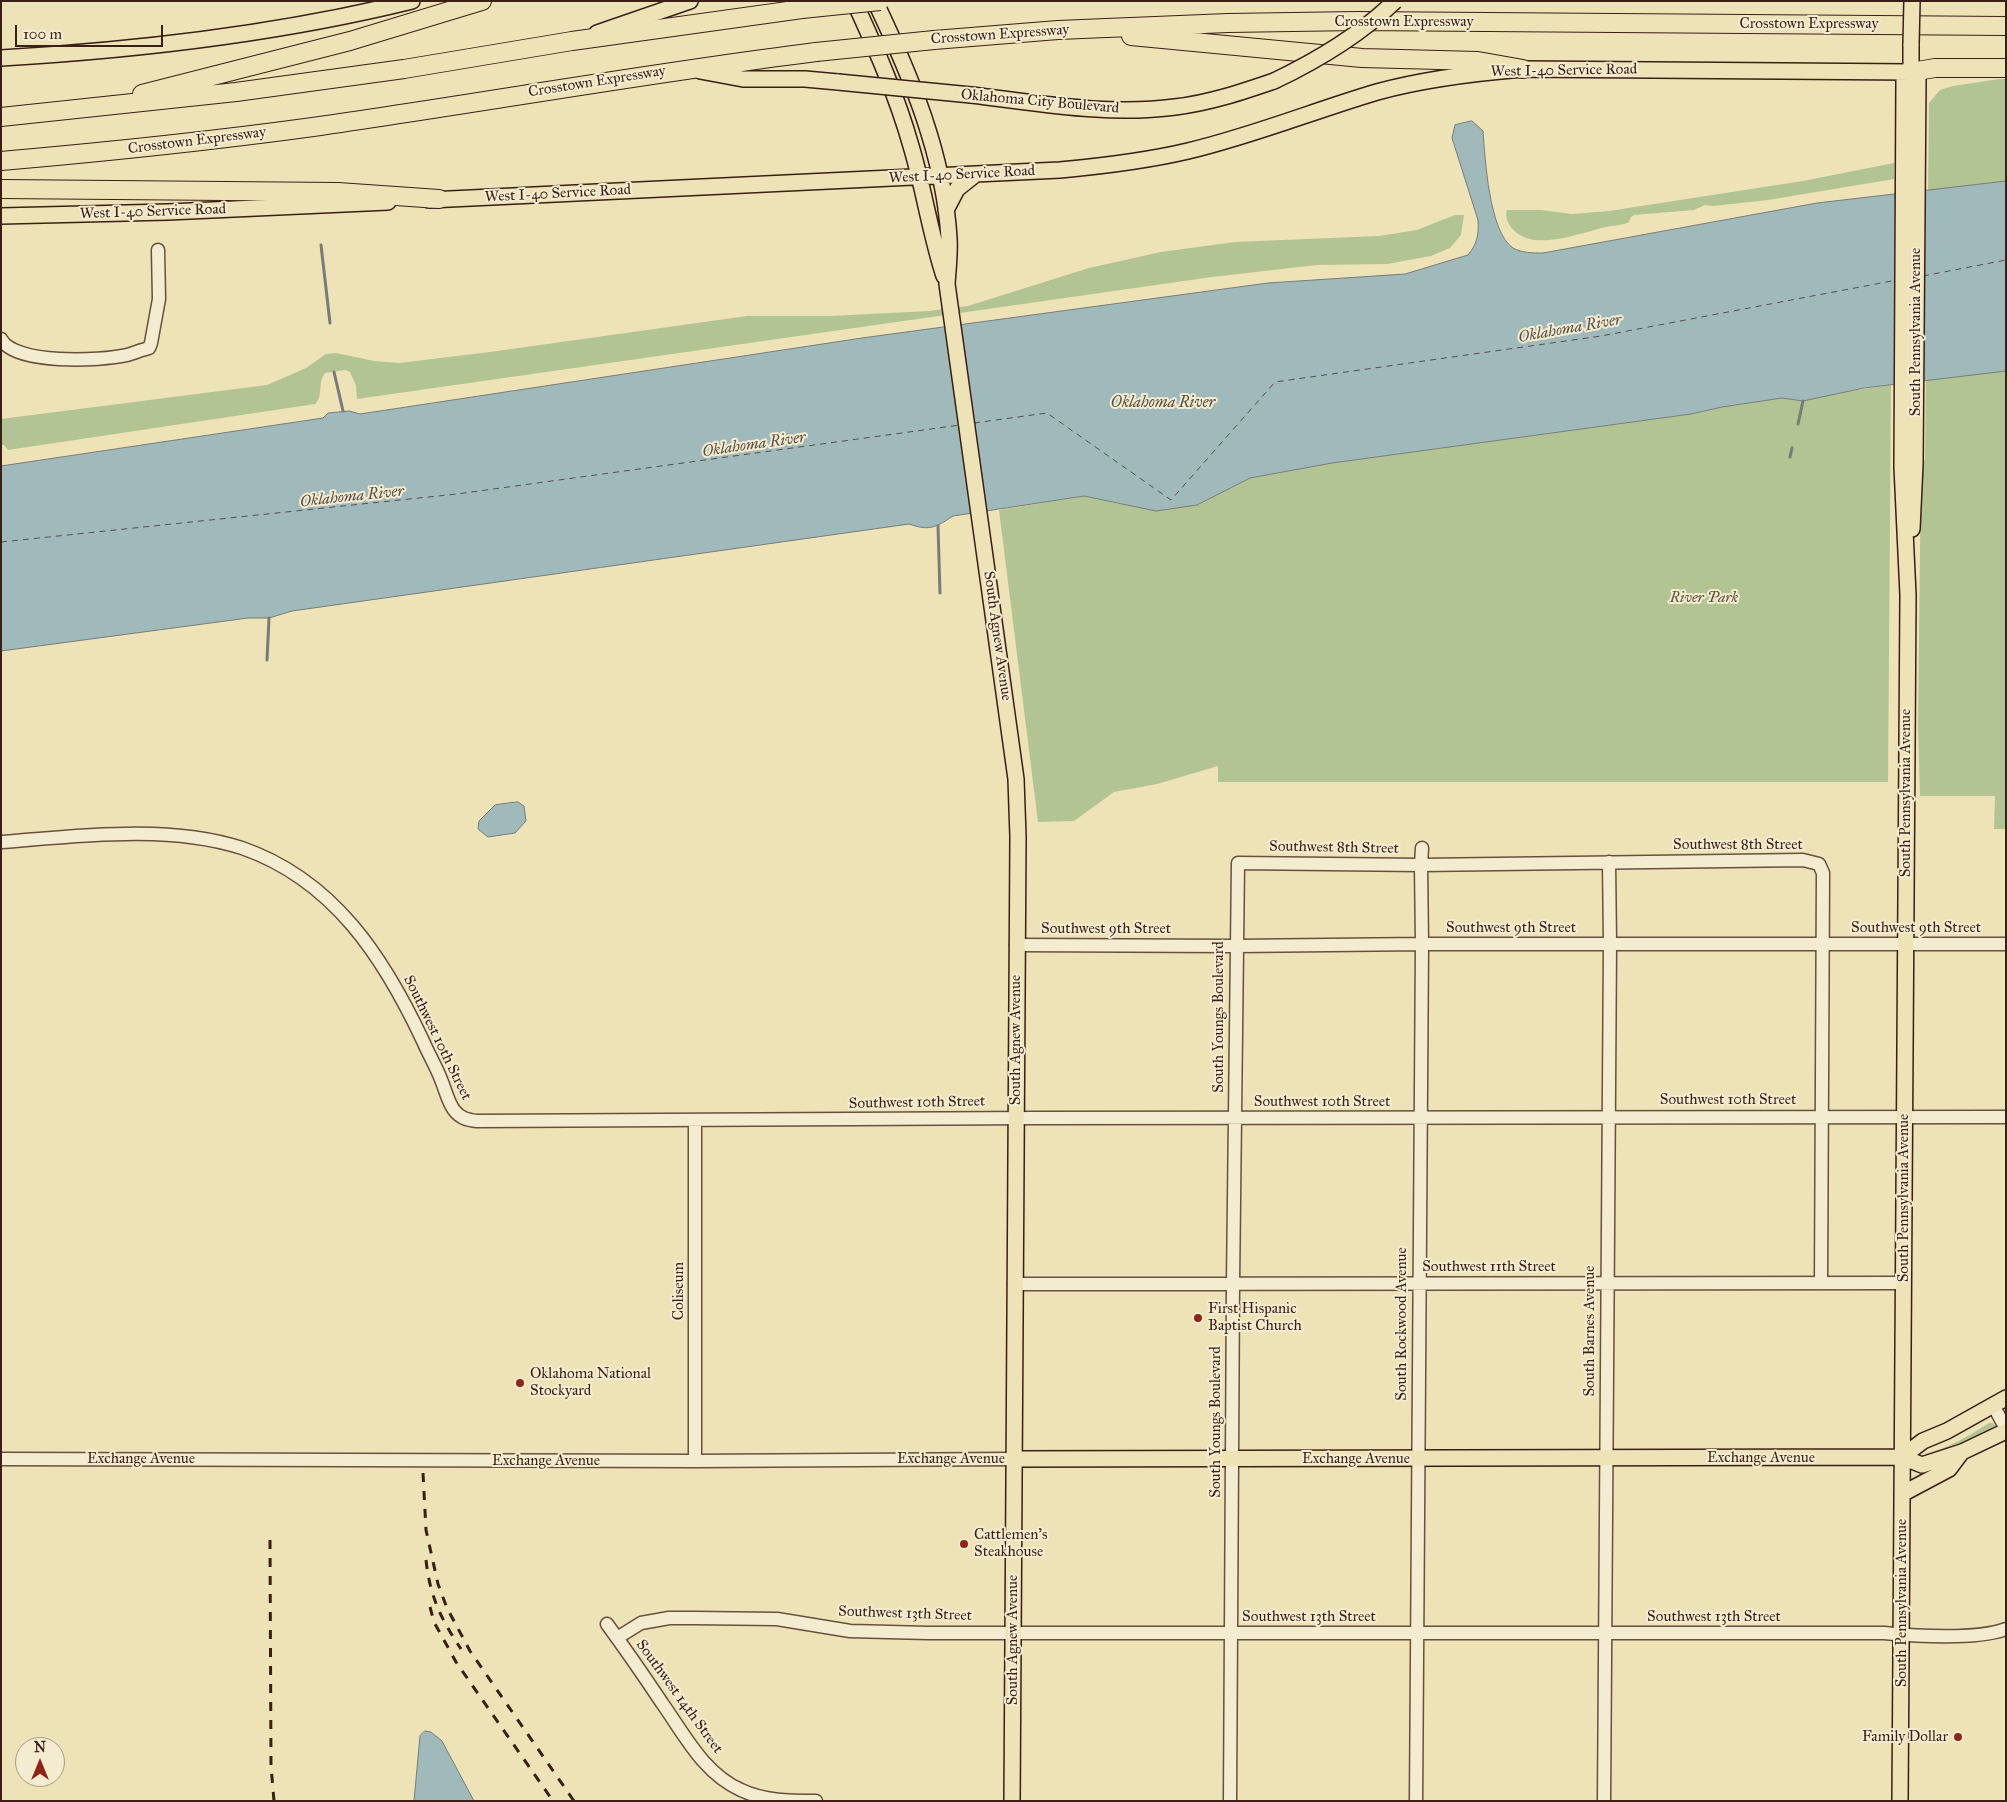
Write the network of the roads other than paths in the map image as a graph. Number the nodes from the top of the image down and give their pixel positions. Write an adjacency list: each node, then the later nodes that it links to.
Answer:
1 (412, 1): 12 (main road)
2 (482, 1): 17 (highway)
3 (690, 1): 11 (main road)
4 (854, 1): 22 (main road, South Agnew Avenue)
5 (875, 1): 21 (main road, South Agnew Avenue)
6 (880, 1): 11 (highway, bridge)
7 (1395, 1): 13 (main road, Oklahoma City Boulevard, bridge)
8 (1912, 1): 16 (main road, South Pennsylvania Avenue, bridge)
9 (2006, 26): 10 (highway, Crosstown Expressway)
10 (1058, 30): 13 (highway, Crosstown Expressway, bridge); 15 (highway)
11 (572, 41): 17 (highway)
12 (1, 58)
13 (688, 68): 19 (highway, Crosstown Expressway)
14 (2006, 68): 16 (highway)
15 (1523, 69): 16 (main road, West I-40 Service Road); 20 (main road, West I-40 Service Road)
16 (1911, 72): 38 (main road, South Pennsylvania Avenue)
17 (76, 110): 18 (highway)
18 (1, 117)
19 (1, 161)
20 (977, 174): 21 (main road, West I-40 Service Road); 25 (main road)
21 (939, 176): 22 (main road, West I-40 Service Road); 25 (main road, South Agnew Avenue)
22 (919, 177): 24 (main road, West I-40 Service Road); 28 (main road, South Agnew Avenue)
23 (1, 190): 24 (highway)
24 (439, 199): 26 (main road, West I-40 Service Road)
25 (946, 210): 28 (main road, South Agnew Avenue)
26 (1, 216)
27 (158, 250): 29 (street)
28 (947, 284): 40 (main road, South Agnew Avenue)
29 (1, 339)
30 (1, 842): 49 (street, Southwest 10th Street)
31 (1422, 848): 34 (street, South Rockwood Avenue)
32 (1609, 862): 34 (street, Southwest 8th Street); 36 (street, South Barnes Avenue); 37 (street, Southwest 8th Street)
33 (1238, 863): 34 (street, Southwest 8th Street); 41 (street, South Youngs Boulevard)
34 (1421, 865): 35 (street, South Rockwood Avenue)
35 (1422, 944): 36 (street, Southwest 9th Street); 41 (street, Southwest 9th Street); 47 (street, South Rockwood Avenue)
36 (1610, 944): 37 (street, Southwest 9th Street); 43 (street, South Barnes Avenue)
37 (1822, 944): 38 (street, Southwest 9th Street); 42 (street, Southwest 8th Street)
38 (1905, 944): 39 (street, Southwest 9th Street); 44 (main road, South Pennsylvania Avenue)
39 (2006, 944)
40 (1016, 945): 41 (street, Southwest 9th Street); 46 (main road, South Agnew Avenue)
41 (1236, 946): 48 (street, South Youngs Boulevard)
42 (1823, 1116): 43 (street, Southwest 10th Street); 44 (street, Southwest 10th Street); 51 (street, Southwest 8th Street)
43 (1608, 1117): 47 (street, Southwest 10th Street); 50 (street, South Barnes Avenue)
44 (1904, 1117): 45 (street, Southwest 10th Street); 52 (main road, South Pennsylvania Avenue)
45 (2006, 1117)
46 (1016, 1118): 48 (street, Southwest 10th Street); 49 (street, Southwest 10th Street); 53 (main road, South Agnew Avenue)
47 (1420, 1118): 48 (street, Southwest 10th Street); 55 (street, South Rockwood Avenue)
48 (1235, 1119): 54 (street, South Youngs Boulevard)
49 (695, 1121): 65 (street, Coliseum)
50 (1607, 1283): 51 (street, Southwest 11th Street); 55 (street, Southwest 11th Street); 61 (street, South Barnes Avenue)
51 (1821, 1283): 52 (street, Southwest 11th Street)
52 (1904, 1283): 59 (main road, South Pennsylvania Avenue)
53 (1014, 1284): 54 (street, Southwest 11th Street); 63 (main road, South Agnew Avenue)
54 (1232, 1284): 55 (street, Southwest 11th Street); 64 (street, South Youngs Boulevard)
55 (1419, 1284): 60 (street, South Rockwood Avenue)
56 (2000, 1402): 57 (street); 59 (main road)
57 (2006, 1430): 58 (main road, Exchange Avenue)
58 (1962, 1452): 59 (main road, Exchange Avenue); 66 (main road)
59 (1902, 1457): 61 (main road, Exchange Avenue); 66 (main road, South Pennsylvania Avenue)
60 (1418, 1458): 61 (main road, Exchange Avenue); 64 (main road, Exchange Avenue); 72 (street, South Rockwood Avenue)
61 (1605, 1458): 70 (street, South Barnes Avenue)
62 (1, 1459): 65 (street, Exchange Avenue)
63 (1014, 1459): 64 (main road, Exchange Avenue); 65 (street, Exchange Avenue); 69 (main road, South Agnew Avenue)
64 (1232, 1459): 71 (street, South Youngs Boulevard)
65 (695, 1461)
66 (1902, 1494): 73 (main road, South Pennsylvania Avenue)
67 (607, 1624): 74 (street, Southwest 14th Street)
68 (2006, 1629): 73 (street, Southwest 13th Street)
69 (1012, 1633): 71 (street, Southwest 13th Street); 74 (street, Southwest 13th Street); 76 (main road, South Agnew Avenue)
70 (1605, 1633): 72 (street, Southwest 13th Street); 73 (street, Southwest 13th Street); 79 (street, South Barnes Avenue)
71 (1230, 1634): 72 (street, Southwest 13th Street); 77 (street, South Youngs Boulevard)
72 (1417, 1634): 78 (street, South Rockwood Avenue)
73 (1901, 1635): 80 (main road, South Pennsylvania Avenue)
74 (618, 1638): 75 (street, Southwest 14th Street)
75 (816, 1801)
76 (1012, 1801)
77 (1230, 1801)
78 (1416, 1801)
79 (1604, 1801)
80 (1900, 1801)

